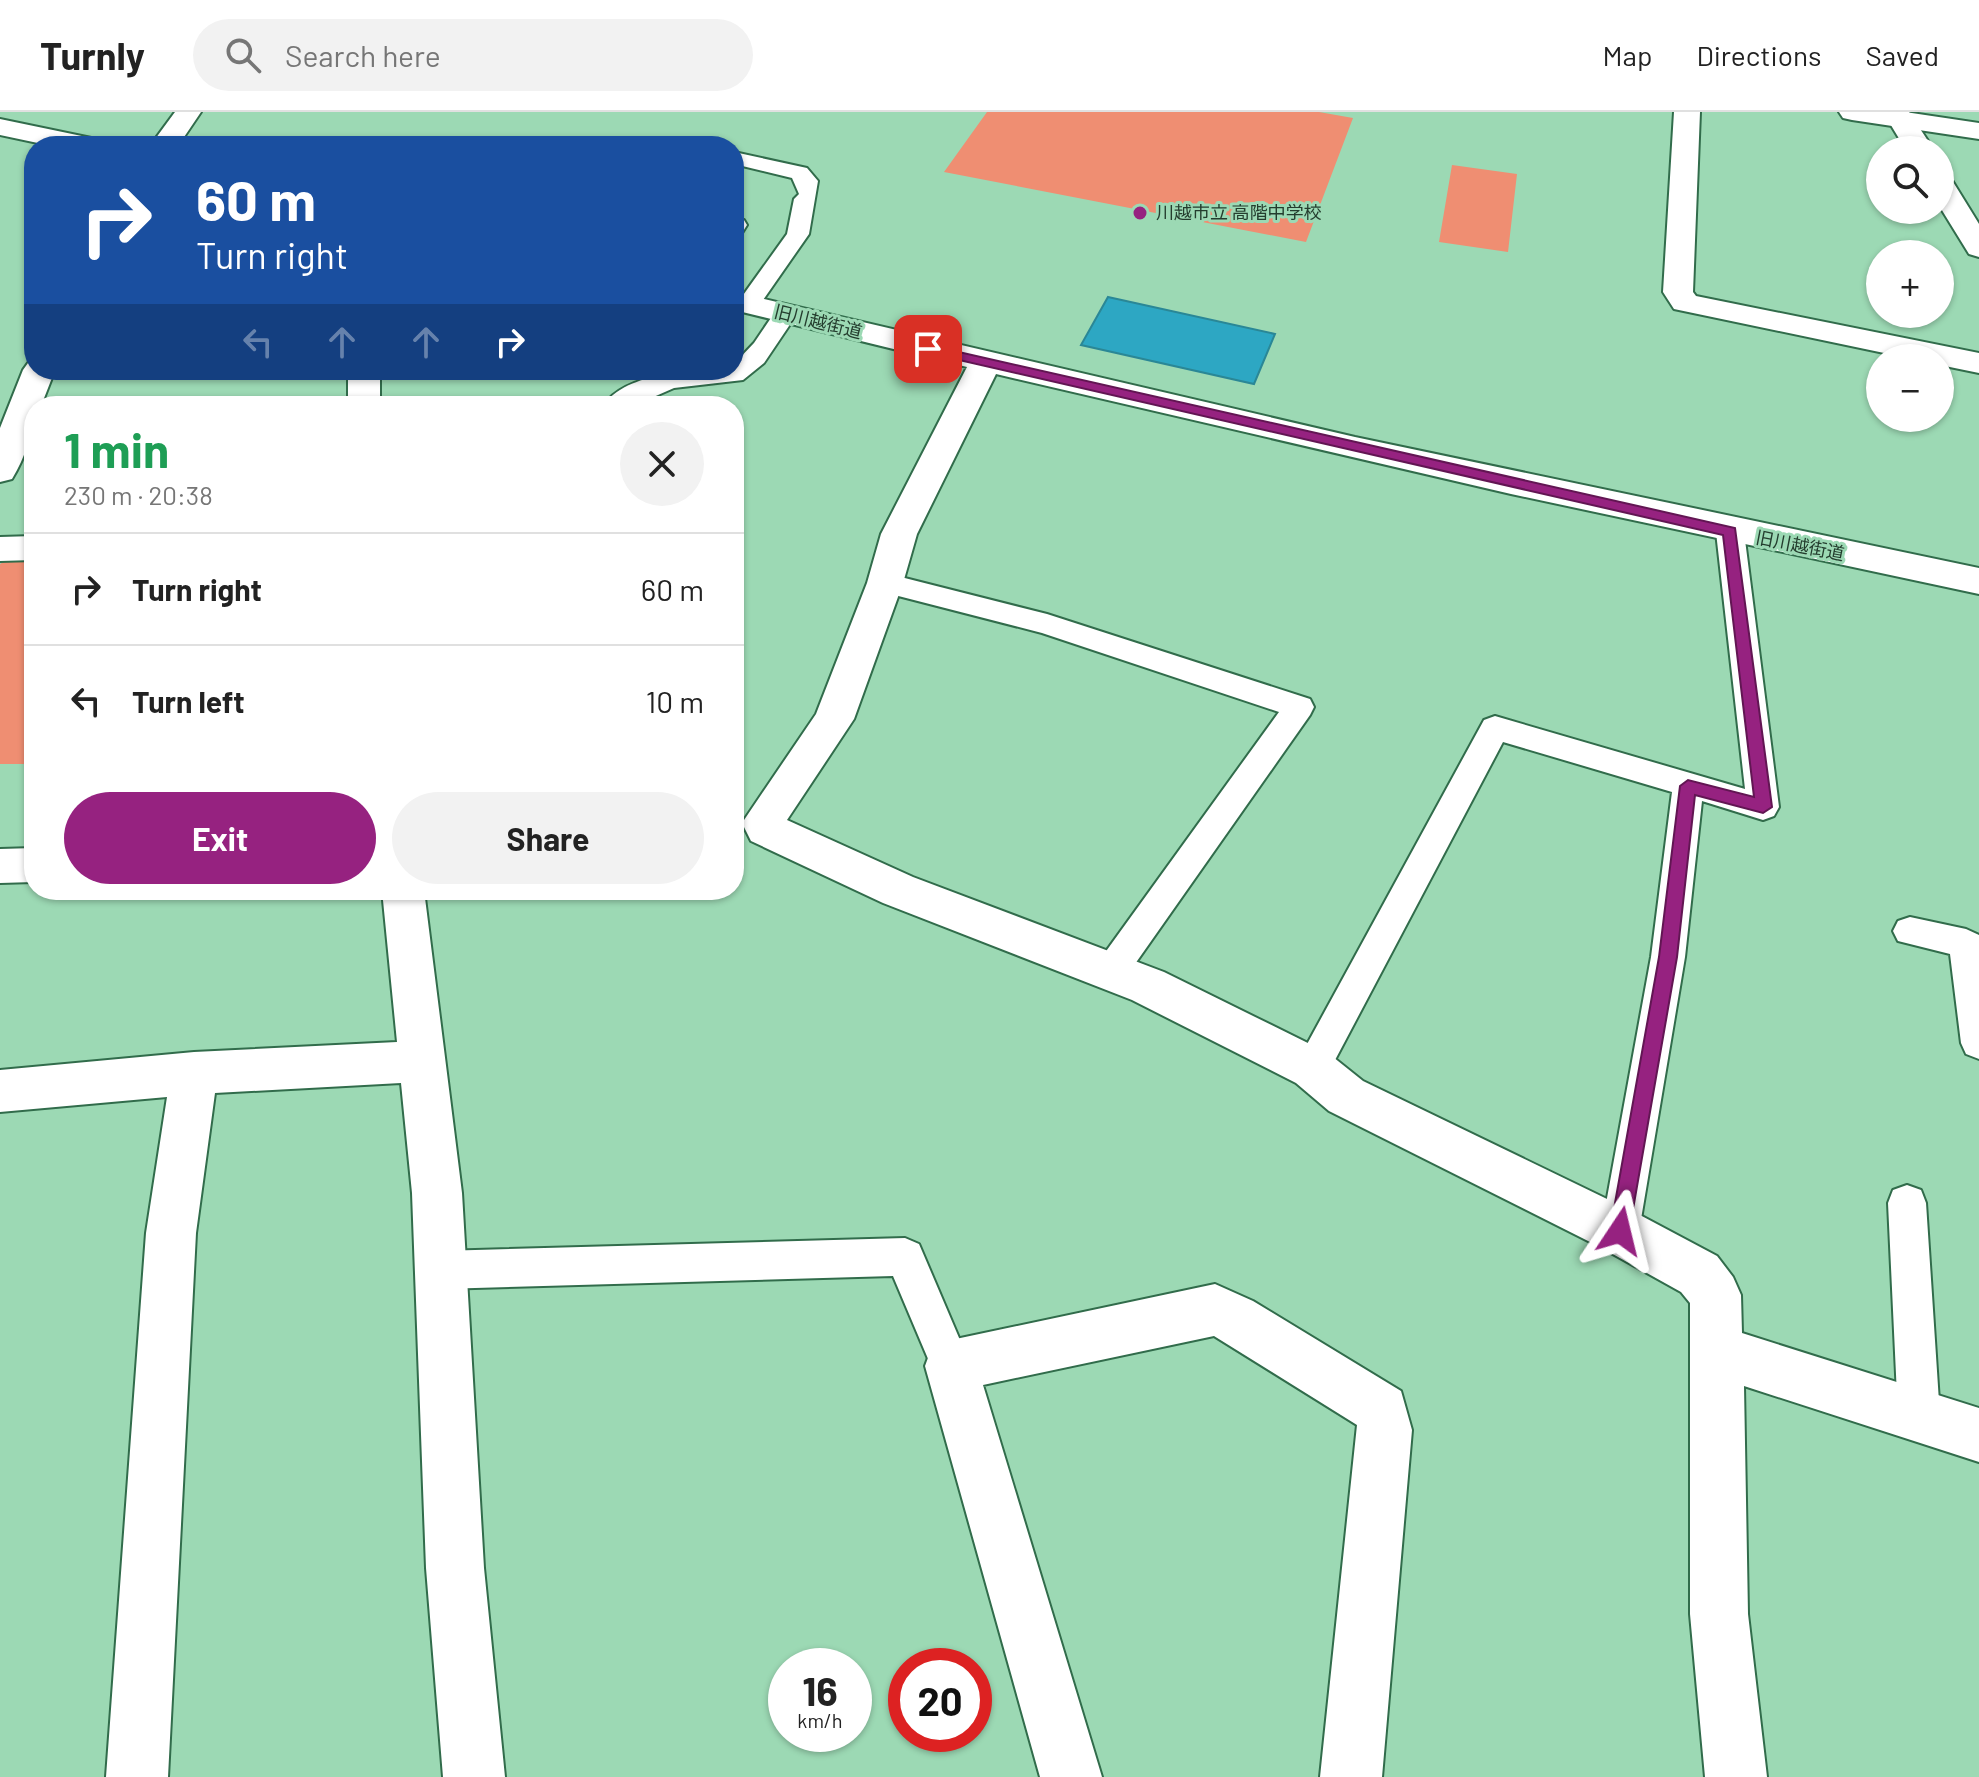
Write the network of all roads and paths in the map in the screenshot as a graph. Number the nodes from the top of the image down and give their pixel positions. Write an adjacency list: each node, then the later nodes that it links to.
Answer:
1 (188, 112): 8 (main road)
2 (1687, 112): 17 (main road)
3 (1852, 112): 4 (main road)
4 (1898, 116): 6 (main road); 9 (main road)
5 (0, 127): 7 (main road)
6 (1979, 131)
7 (43, 136)
8 (171, 136)
9 (1911, 136)
10 (744, 160): 13 (lane)
11 (1954, 206): 12 (main road)
12 (1979, 248)
13 (744, 299)
14 (744, 304): 15 (main road, 旧川越街道)
15 (785, 314): 16 (main road, 旧川越街道); 18 (lane)
16 (985, 363): 23 (main road, 旧川越街道); 27 (main road)
17 (1979, 363)
18 (744, 368)
19 (681, 380): 20 (lane)
20 (630, 396)
21 (24, 409): 22 (main road)
22 (0, 471)
23 (1730, 532): 26 (main road, 旧川越街道); 28 (lane)
24 (24, 548): 25 (main road)
25 (0, 549)
26 (1979, 581)
27 (885, 583): 33 (main road); 33 (lane)
28 (1688, 786): 36 (lane); 40 (lane)
29 (24, 865): 30 (main road)
30 (0, 866)
31 (404, 900): 35 (main road)
32 (1910, 931): 34 (lane)
33 (1111, 971): 36 (main road)
34 (1979, 1043)
35 (423, 1061): 37 (main road); 41 (main road)
36 (1312, 1068): 40 (main road)
37 (194, 1073): 38 (main road); 46 (main road)
38 (0, 1091)
39 (1907, 1203): 44 (lane)
40 (1620, 1231): 42 (main road)
41 (440, 1270): 43 (lane); 47 (main road)
42 (1717, 1351): 44 (main road); 50 (main road)
43 (951, 1366): 48 (main road); 49 (main road)
44 (1919, 1417): 45 (main road)
45 (1979, 1435)
46 (137, 1777)
47 (474, 1777)
48 (1071, 1777)
49 (1351, 1777)
50 (1736, 1777)

